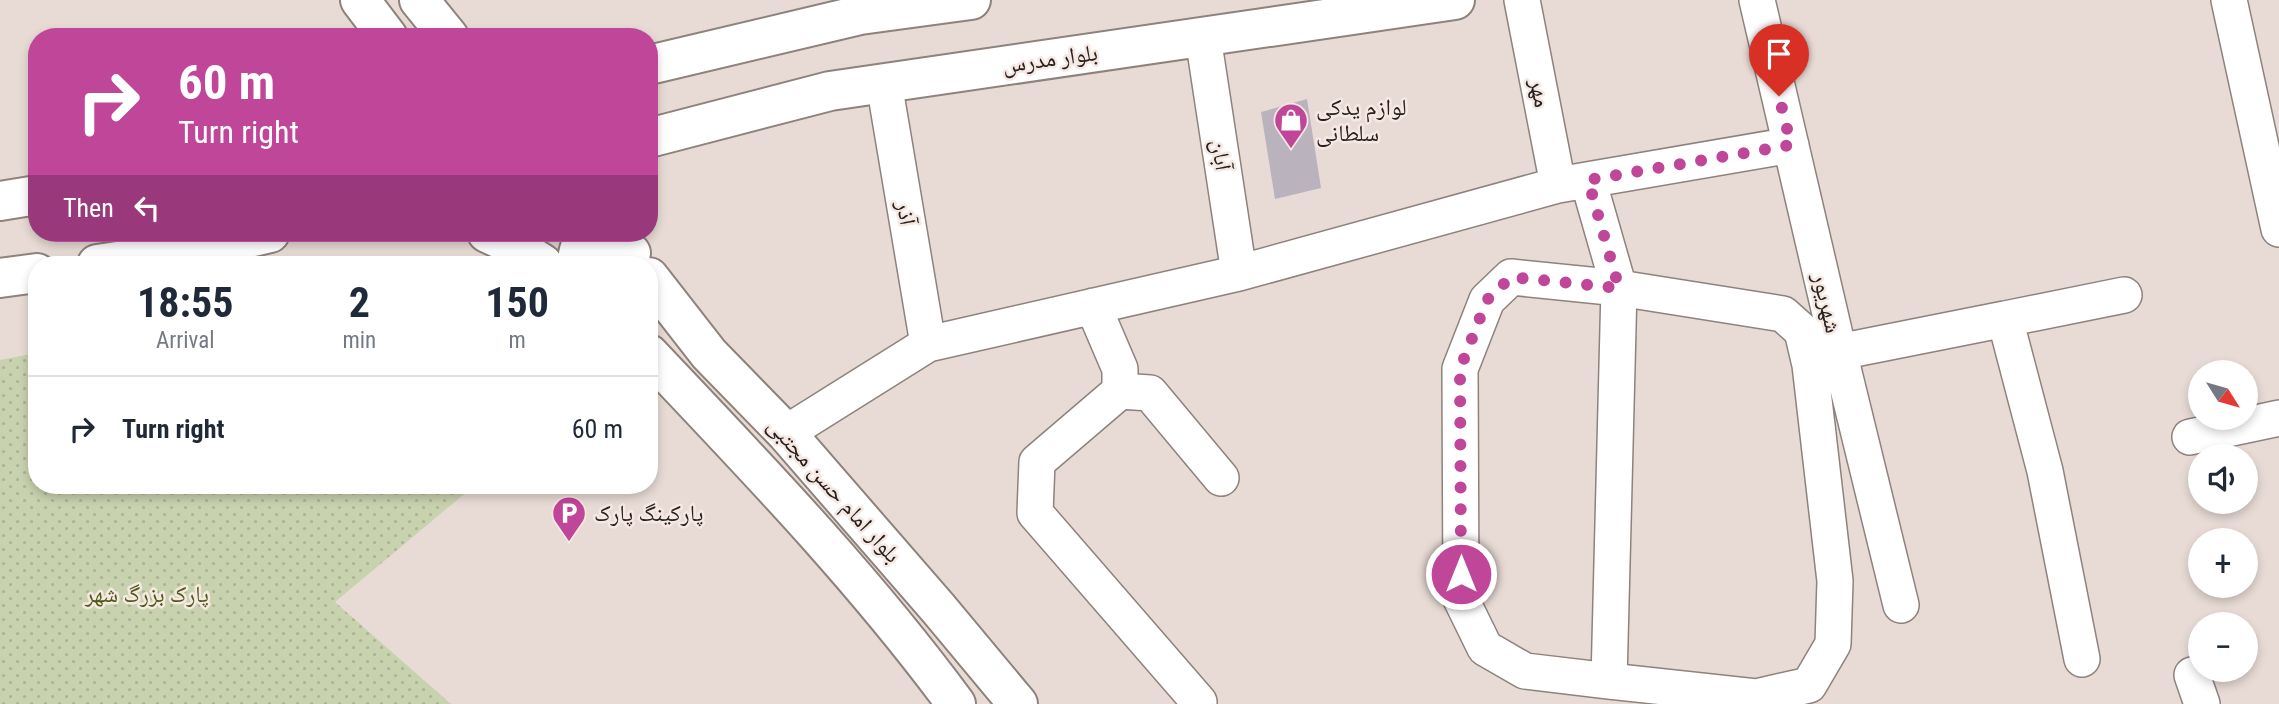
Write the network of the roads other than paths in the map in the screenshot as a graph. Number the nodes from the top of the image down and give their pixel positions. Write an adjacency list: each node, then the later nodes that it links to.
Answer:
1 (360, 0): 8 (main road)
2 (971, 0): 7 (main road)
3 (1455, 0): 9 (main road, بلوار مدرس)
4 (1522, 0): 14 (street, مهر)
5 (1757, 0): 13 (street, شهریور)
6 (2230, 0): 17 (street)
7 (859, 7): 10 (main road)
8 (381, 28)
9 (1203, 37): 11 (main road, بلوار مدرس); 26 (street, آبان)
10 (658, 63)
11 (884, 83): 12 (main road, بلوار مدرس); 34 (street, آذر)
12 (658, 140)
13 (1791, 145): 14 (street); 35 (street, شهریور)
14 (1573, 183): 26 (street); 30 (street, مهر)
15 (28, 196): 16 (main road)
16 (0, 201)
17 (2279, 229)
18 (232, 242): 22 (main road)
19 (506, 242): 23 (main road)
20 (593, 242): 24 (main road)
21 (609, 242): 25 (main road)
22 (152, 256)
23 (531, 256)
24 (578, 256)
25 (635, 256)
26 (1239, 273): 32 (street)
27 (28, 274): 28 (main road)
28 (0, 278)
29 (658, 285): 39 (main road, بلوار امام حسن مجتبی)
30 (1619, 288): 44 (street, مهر); 44 (street); 44 (street)
31 (2124, 295): 33 (street)
32 (1093, 306): 34 (street); 37 (street)
33 (2005, 319): 35 (street); 43 (street)
34 (928, 344): 39 (street)
35 (1839, 352): 42 (street, شهریور)
36 (658, 364): 46 (main road, بلوار امام حسن مجتبی)
37 (1120, 391): 41 (street); 45 (street)
38 (2279, 418): 40 (street)
39 (786, 433): 47 (main road, بلوار امام حسن مجتبی)
40 (2190, 437)
41 (1221, 478)
42 (1902, 605)
43 (2081, 659)
44 (1609, 681)
45 (1199, 702)
46 (957, 704)
47 (1018, 704)

